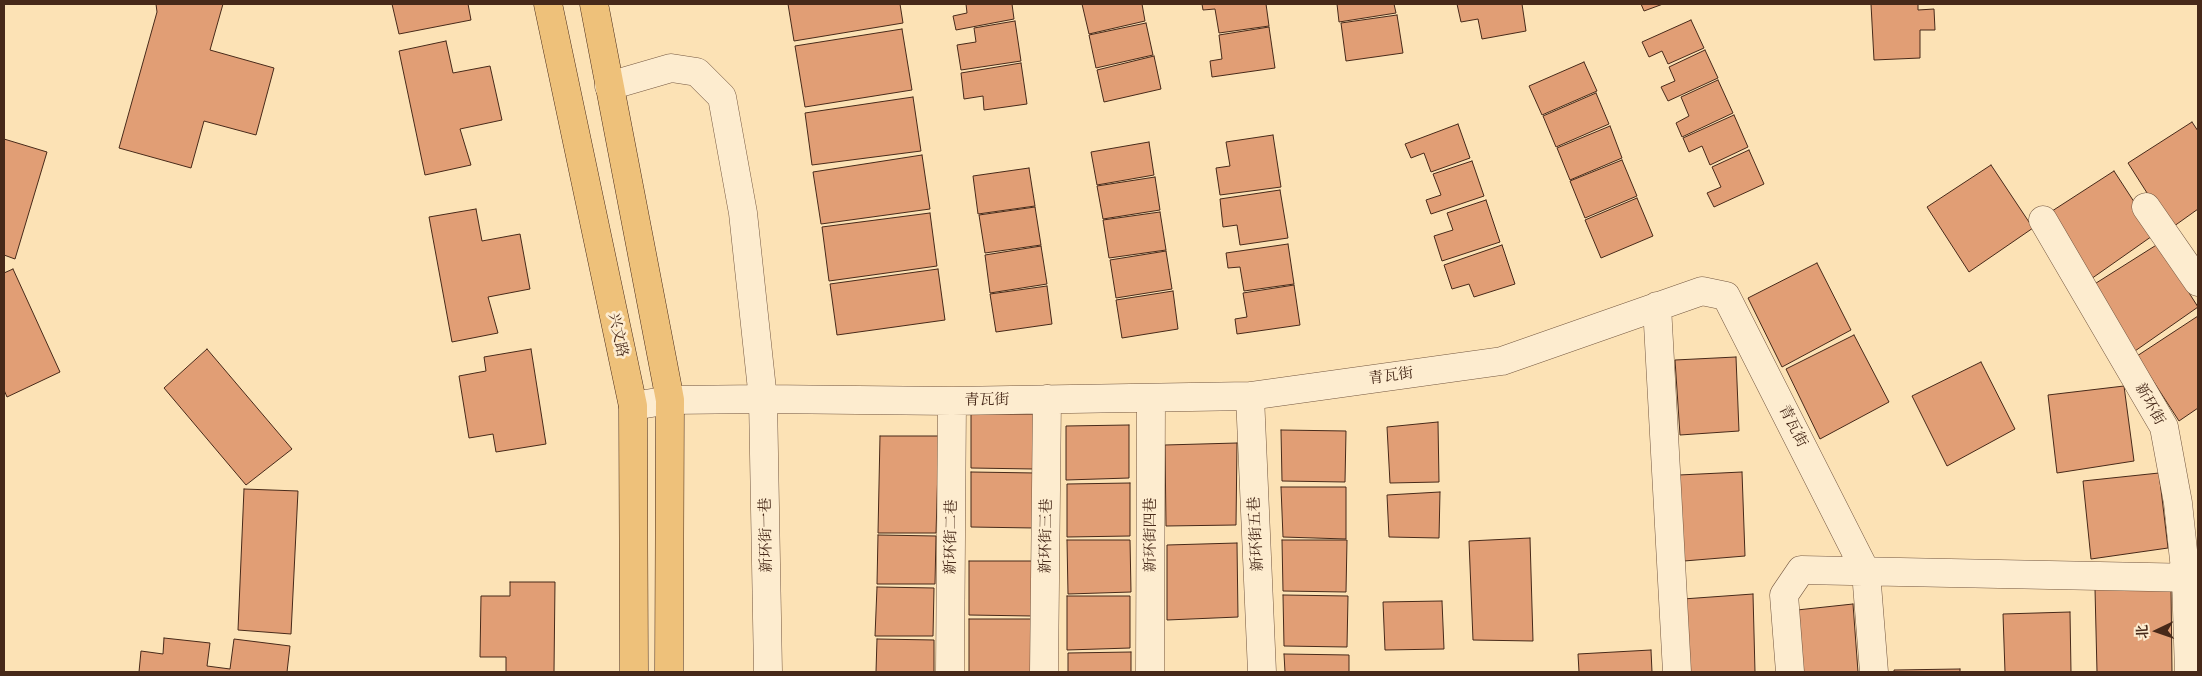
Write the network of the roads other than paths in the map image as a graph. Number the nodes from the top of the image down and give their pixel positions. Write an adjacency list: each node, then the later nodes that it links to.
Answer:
1 (548, 4): 14 (main road, 兴文路)
2 (594, 4): 3 (main road)
3 (609, 86): 9 (street, 新环街一巷); 12 (main road)
4 (2146, 207): 6 (street)
5 (2043, 220): 16 (street, 新环街)
6 (2198, 282)
7 (1657, 306): 8 (street, 青瓦街); 15 (street, 青瓦街); 24 (street)
8 (1250, 396): 10 (street, 青瓦街); 23 (street, 新环街五巷)
9 (763, 398): 12 (street, 青瓦街); 13 (street, 青瓦街); 19 (street, 新环街一巷)
10 (1151, 398): 11 (street, 青瓦街); 22 (street, 新环街四巷)
11 (1048, 399): 13 (street, 青瓦街); 21 (street, 新环街三巷)
12 (670, 400): 14 (street, 青瓦街); 18 (main road)
13 (952, 401): 20 (street, 新环街二巷)
14 (633, 406): 17 (main road, 兴文路)
15 (1866, 572): 16 (street); 25 (street); 26 (street, 青瓦街)
16 (2192, 578): 27 (street, 新环街)
17 (634, 672)
18 (669, 672)
19 (768, 672)
20 (950, 672)
21 (1044, 672)
22 (1150, 672)
23 (1262, 672)
24 (1677, 672)
25 (1790, 672)
26 (1874, 672)
27 (2188, 672)

